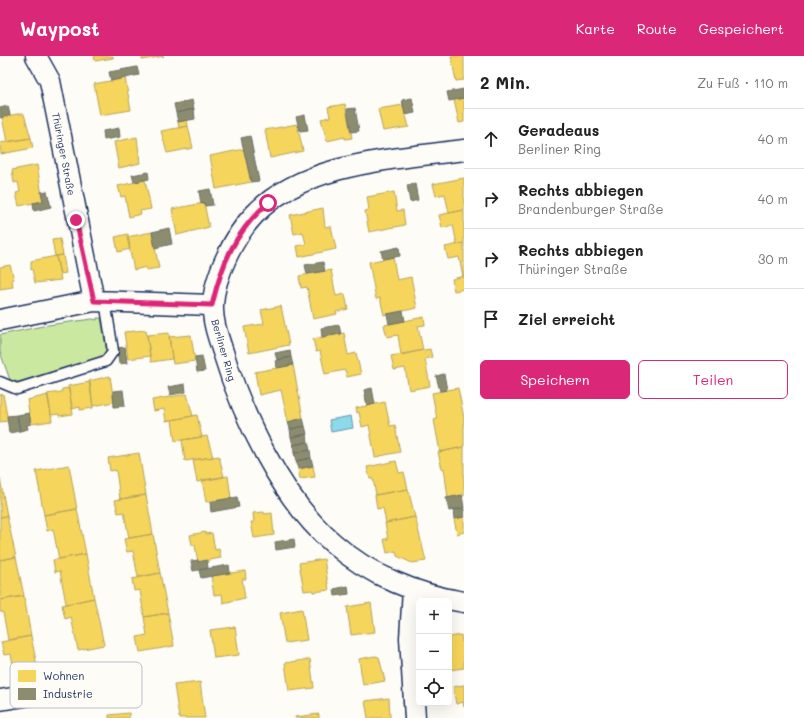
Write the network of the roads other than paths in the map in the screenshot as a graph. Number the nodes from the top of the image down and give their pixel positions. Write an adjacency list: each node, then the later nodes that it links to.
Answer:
1 (36, 56): 3 (street, Thüringer Straße)
2 (464, 150): 4 (street, Berliner Ring)
3 (99, 301): 4 (street); 5 (street); 6 (lane)
4 (212, 305): 7 (street, Berliner Ring)
5 (0, 320)
6 (0, 382)
7 (412, 589): 8 (street, Berliner Ring); 11 (street)
8 (464, 602)
9 (10, 698): 10 (street)
10 (0, 700)
11 (415, 718)

